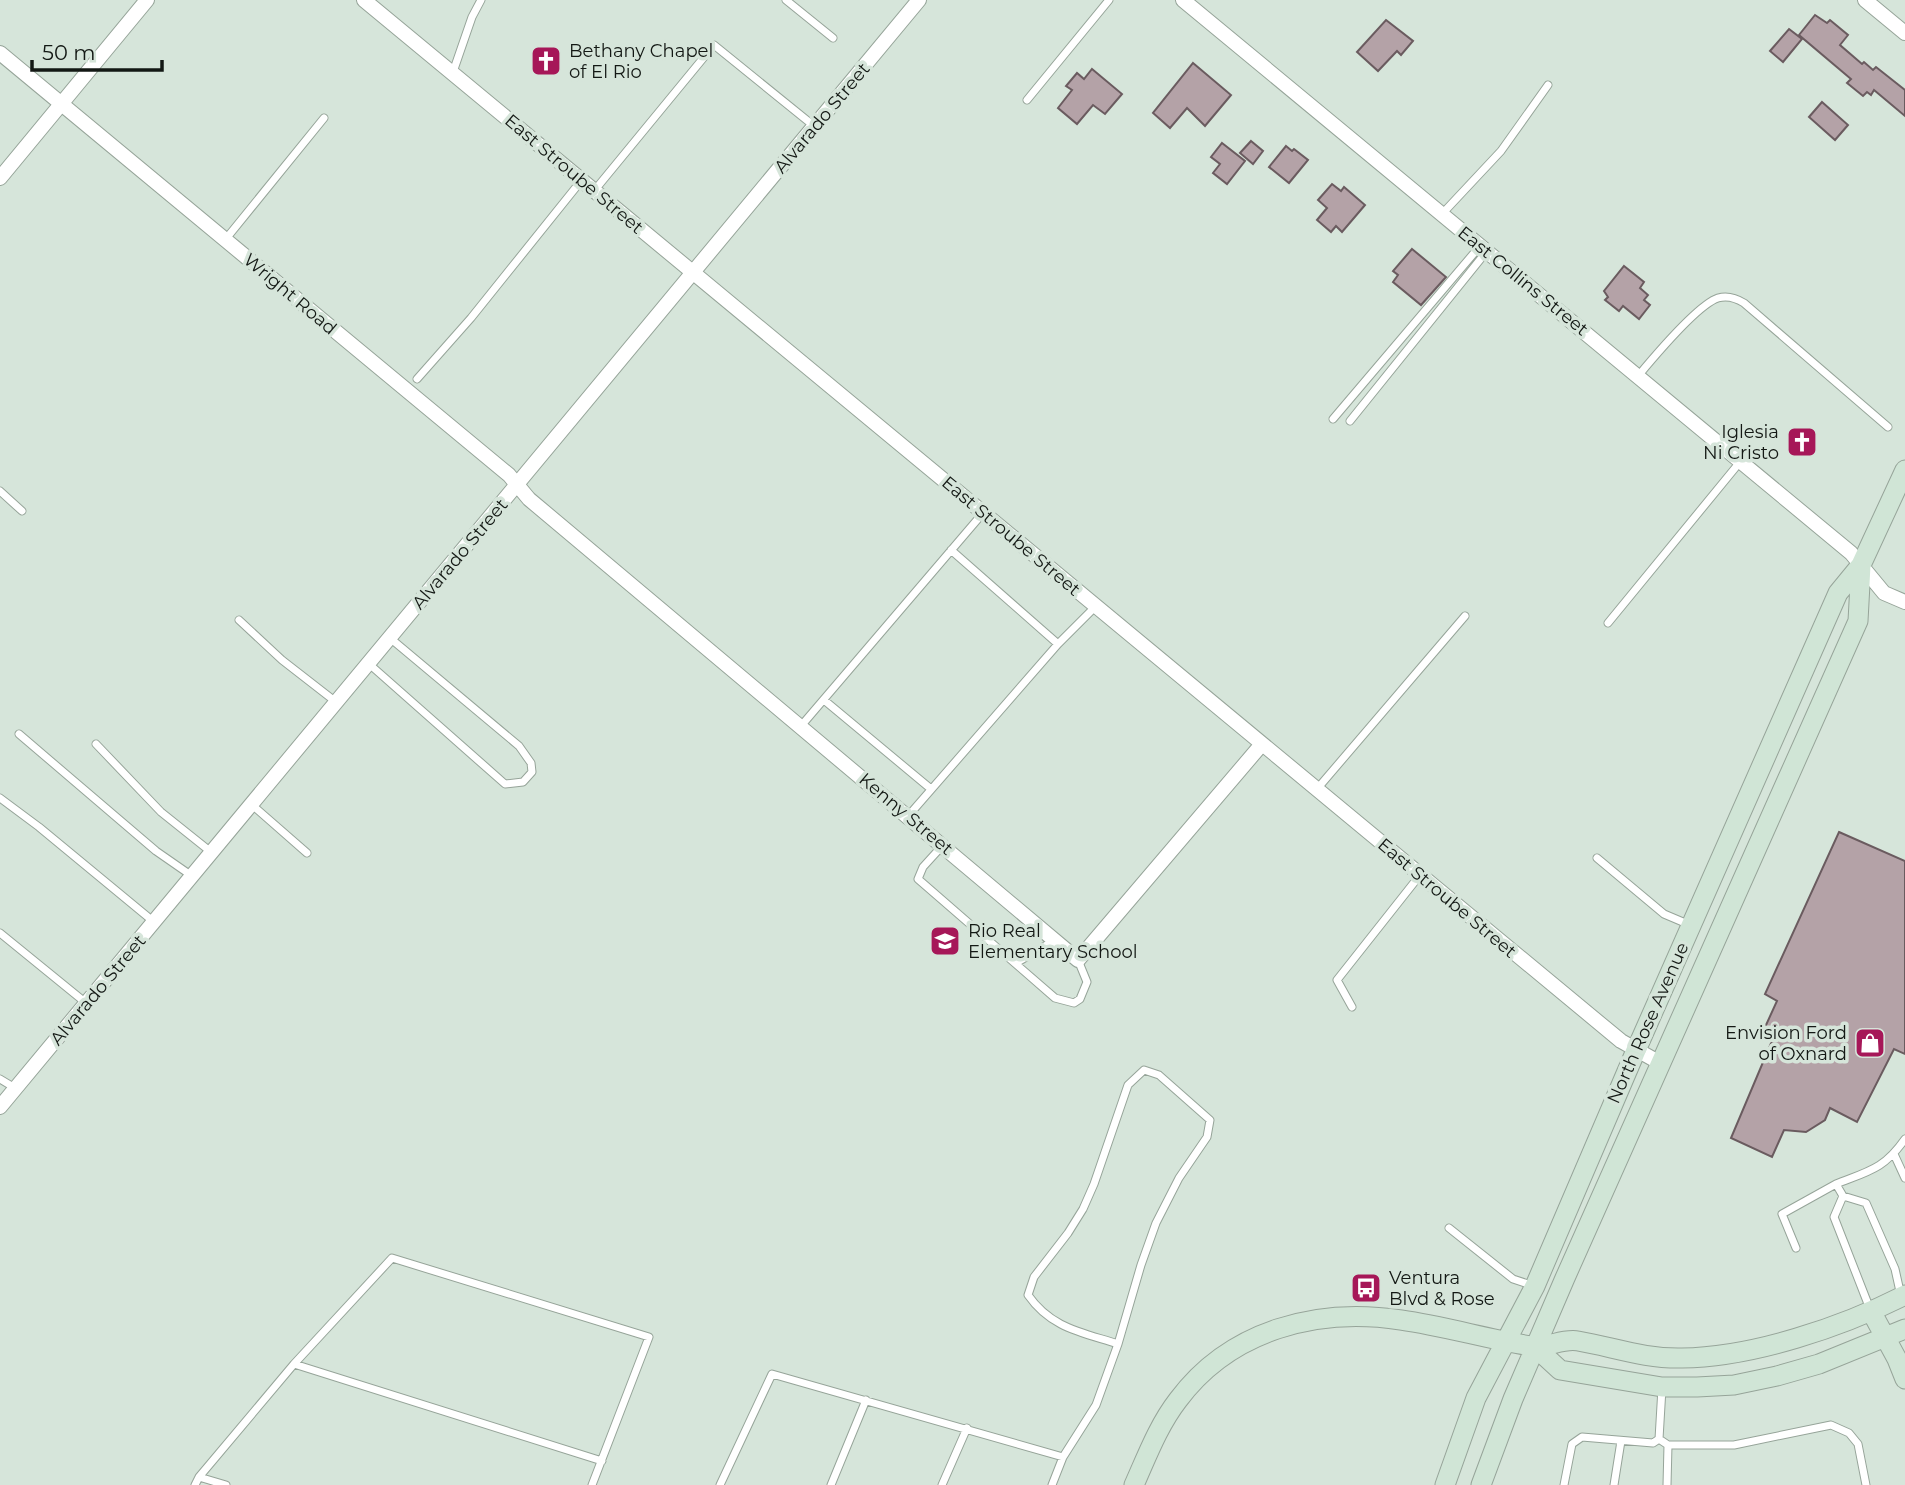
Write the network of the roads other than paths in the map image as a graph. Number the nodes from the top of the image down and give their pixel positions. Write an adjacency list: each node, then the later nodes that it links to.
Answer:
1 (148, 0): 15 (street)
2 (364, 0): 12 (street, East Stroube Street)
3 (481, 0): 12 (lane)
4 (786, 0): 10 (lane)
5 (919, 0): 17 (street, Alvarado Street)
6 (1109, 0): 14 (lane)
7 (1183, 0): 21 (street, East Collins Street)
8 (1865, 0): 9 (street)
9 (1905, 33)
10 (833, 38)
11 (0, 52): 15 (street, Wright Road)
12 (452, 73): 19 (street, East Stroube Street)
13 (1548, 85): 21 (lane)
14 (1027, 100)
15 (62, 104): 18 (street); 22 (street, Wright Road)
16 (324, 118): 22 (lane)
17 (815, 127): 20 (lane); 24 (street, Alvarado Street)
18 (0, 178)
19 (582, 180): 20 (street, East Stroube Street); 26 (lane)
20 (594, 191): 24 (street, East Stroube Street)
21 (1442, 215): 23 (street, East Collins Street)
22 (225, 240): 32 (street, Wright Road)
23 (1483, 249): 25 (street, East Collins Street); 27 (lane); 28 (lane)
24 (693, 273): 32 (street, Alvarado Street); 35 (street, East Stroube Street)
25 (1638, 376): 29 (lane); 30 (street, East Collins Street)
26 (417, 379)
27 (1333, 419)
28 (1350, 421)
29 (1888, 427)
30 (1740, 462): 37 (street, East Collins Street); 42 (lane)
31 (1905, 470): 37 (main road, North Rose Avenue)
32 (517, 486): 43 (street, Alvarado Street); 48 (street, Kenny Street)
33 (0, 491): 34 (lane)
34 (22, 511)
35 (983, 513): 36 (lane); 39 (street, East Stroube Street)
36 (951, 550): 44 (lane); 46 (lane)
37 (1861, 565): 38 (street, East Collins Street); 64 (main road, North Rose Avenue); 72 (main road, North Rose Avenue)
38 (1905, 602)
39 (1096, 606): 44 (lane); 51 (street, East Stroube Street)
40 (1465, 616): 53 (lane)
41 (239, 620): 47 (lane)
42 (1608, 623)
43 (390, 638): 45 (street, Alvarado Street); 45 (lane)
44 (1058, 644): 52 (lane)
45 (368, 663): 47 (street, Alvarado Street)
46 (824, 700): 48 (lane); 52 (lane)
47 (336, 702): 55 (street, Alvarado Street)
48 (801, 726): 56 (street, Kenny Street)
49 (19, 734): 61 (lane)
50 (96, 744): 58 (lane)
51 (1262, 744): 53 (street, East Stroube Street); 67 (street)
52 (932, 789): 56 (lane)
53 (1316, 789): 62 (street, East Stroube Street)
54 (0, 798): 63 (lane)
55 (251, 804): 58 (street, Alvarado Street); 59 (lane)
56 (909, 815): 57 (street, Kenny Street)
57 (943, 845): 66 (street, Kenny Street); 68 (lane)
58 (212, 852): 61 (street, Alvarado Street)
59 (307, 853)
60 (1597, 858): 64 (lane)
61 (192, 876): 63 (street, Alvarado Street)
62 (1420, 876): 70 (lane); 71 (street, East Stroube Street)
63 (154, 922): 69 (street, Alvarado Street)
64 (1691, 925): 71 (main road, North Rose Avenue)
65 (0, 933): 69 (lane)
66 (1055, 940): 67 (street, Kenny Street); 68 (lane)
67 (1078, 960): 68 (lane)
68 (1016, 963)
69 (86, 1003): 74 (street, Alvarado Street)
70 (1352, 1007)
71 (1636, 1050): 72 (street, East Stroube Street); 83 (main road, North Rose Avenue)
72 (1662, 1064): 90 (main road, North Rose Avenue)
73 (0, 1079): 74 (lane)
74 (16, 1088): 75 (street, Alvarado Street)
75 (0, 1107)
76 (1905, 1139): 77 (lane)
77 (1894, 1154): 78 (lane); 79 (lane)
78 (1905, 1178)
79 (1836, 1184): 80 (lane); 82 (lane)
80 (1843, 1196): 84 (lane); 85 (lane)
81 (1449, 1228): 83 (lane)
82 (1796, 1248)
83 (1535, 1286): 88 (main road, North Rose Avenue)
84 (1904, 1298): 85 (main road)
85 (1871, 1311): 87 (main road); 90 (main road)
86 (1905, 1329): 87 (main road)
87 (1885, 1337): 92 (main road); 93 (main road)
88 (1507, 1341): 90 (main road); 109 (main road); 110 (main road, North Rose Avenue)
89 (1118, 1344): 89 (lane); 99 (lane)
90 (1535, 1347): 93 (main road); 111 (main road, North Rose Avenue)
91 (294, 1364): 100 (lane); 100 (lane); 101 (lane)
92 (1905, 1379)
93 (1662, 1387): 96 (lane)
94 (866, 1400): 95 (lane); 105 (lane); 106 (lane)
95 (967, 1428): 99 (lane); 107 (lane)
96 (1659, 1438): 97 (lane); 98 (lane)
97 (1621, 1441): 112 (lane); 113 (lane)
98 (1668, 1445): 114 (lane); 115 (lane)
99 (1063, 1457): 108 (lane)
100 (602, 1461): 104 (lane)
101 (199, 1477): 102 (lane); 103 (lane)
102 (195, 1485)
103 (226, 1485)
104 (592, 1485)
105 (720, 1485)
106 (831, 1485)
107 (942, 1485)
108 (1052, 1485)
109 (1134, 1485)
110 (1445, 1485)
111 (1481, 1485)
112 (1564, 1485)
113 (1614, 1485)
114 (1667, 1485)
115 (1866, 1485)

